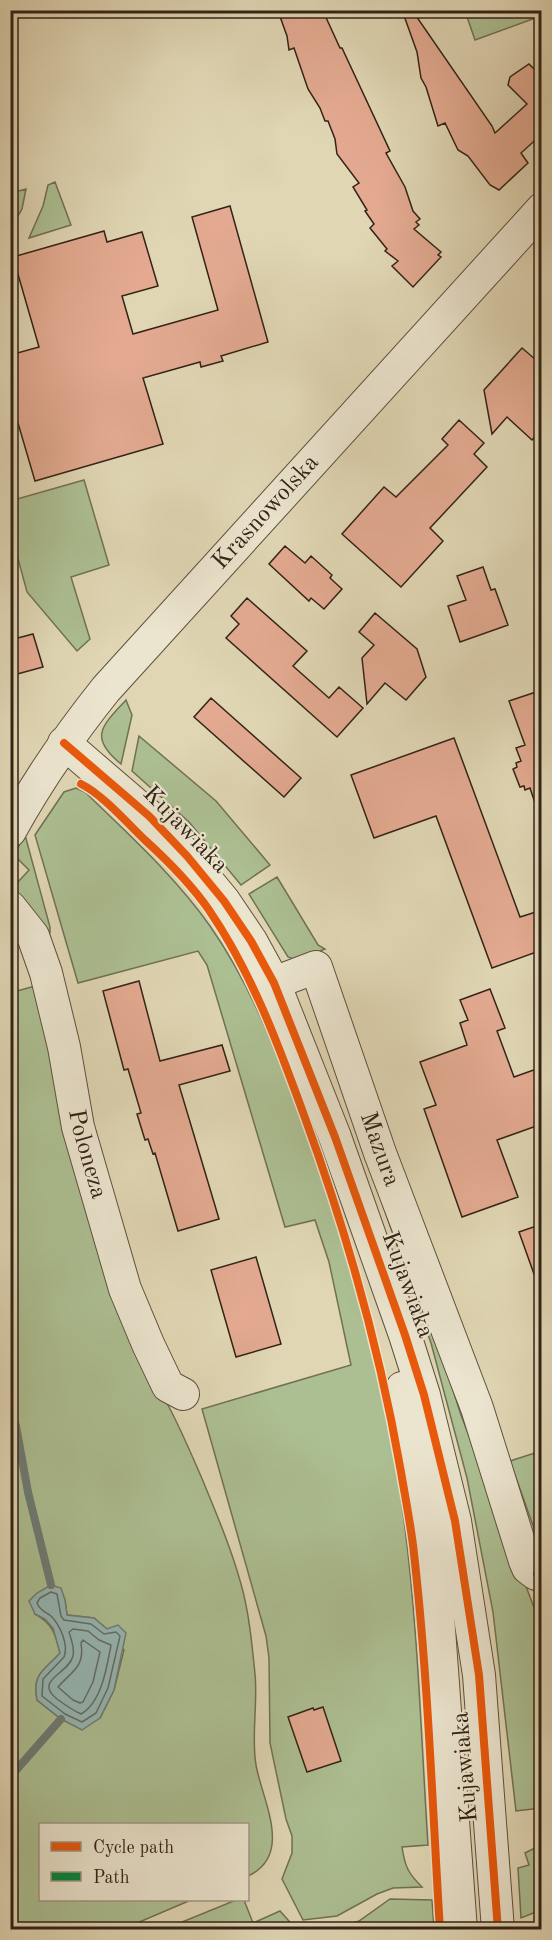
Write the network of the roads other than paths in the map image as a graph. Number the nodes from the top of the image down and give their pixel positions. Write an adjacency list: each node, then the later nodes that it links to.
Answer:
1 (542, 209): 2 (street, Krasnowolska)
2 (64, 743): 3 (street, Krasnowolska); 6 (street, Kujawiaka)
3 (21, 787): 4 (street, Krasnowolska)
4 (10, 831)
5 (10, 907): 8 (street, Poloneza)
6 (274, 982): 7 (street, Kujawiaka); 9 (street, Mazura)
7 (364, 1222): 10 (street, Kujawiaka); 11 (street, Kujawiaka)
8 (183, 1394)
9 (536, 1574)
10 (461, 1929)
11 (498, 1929)

